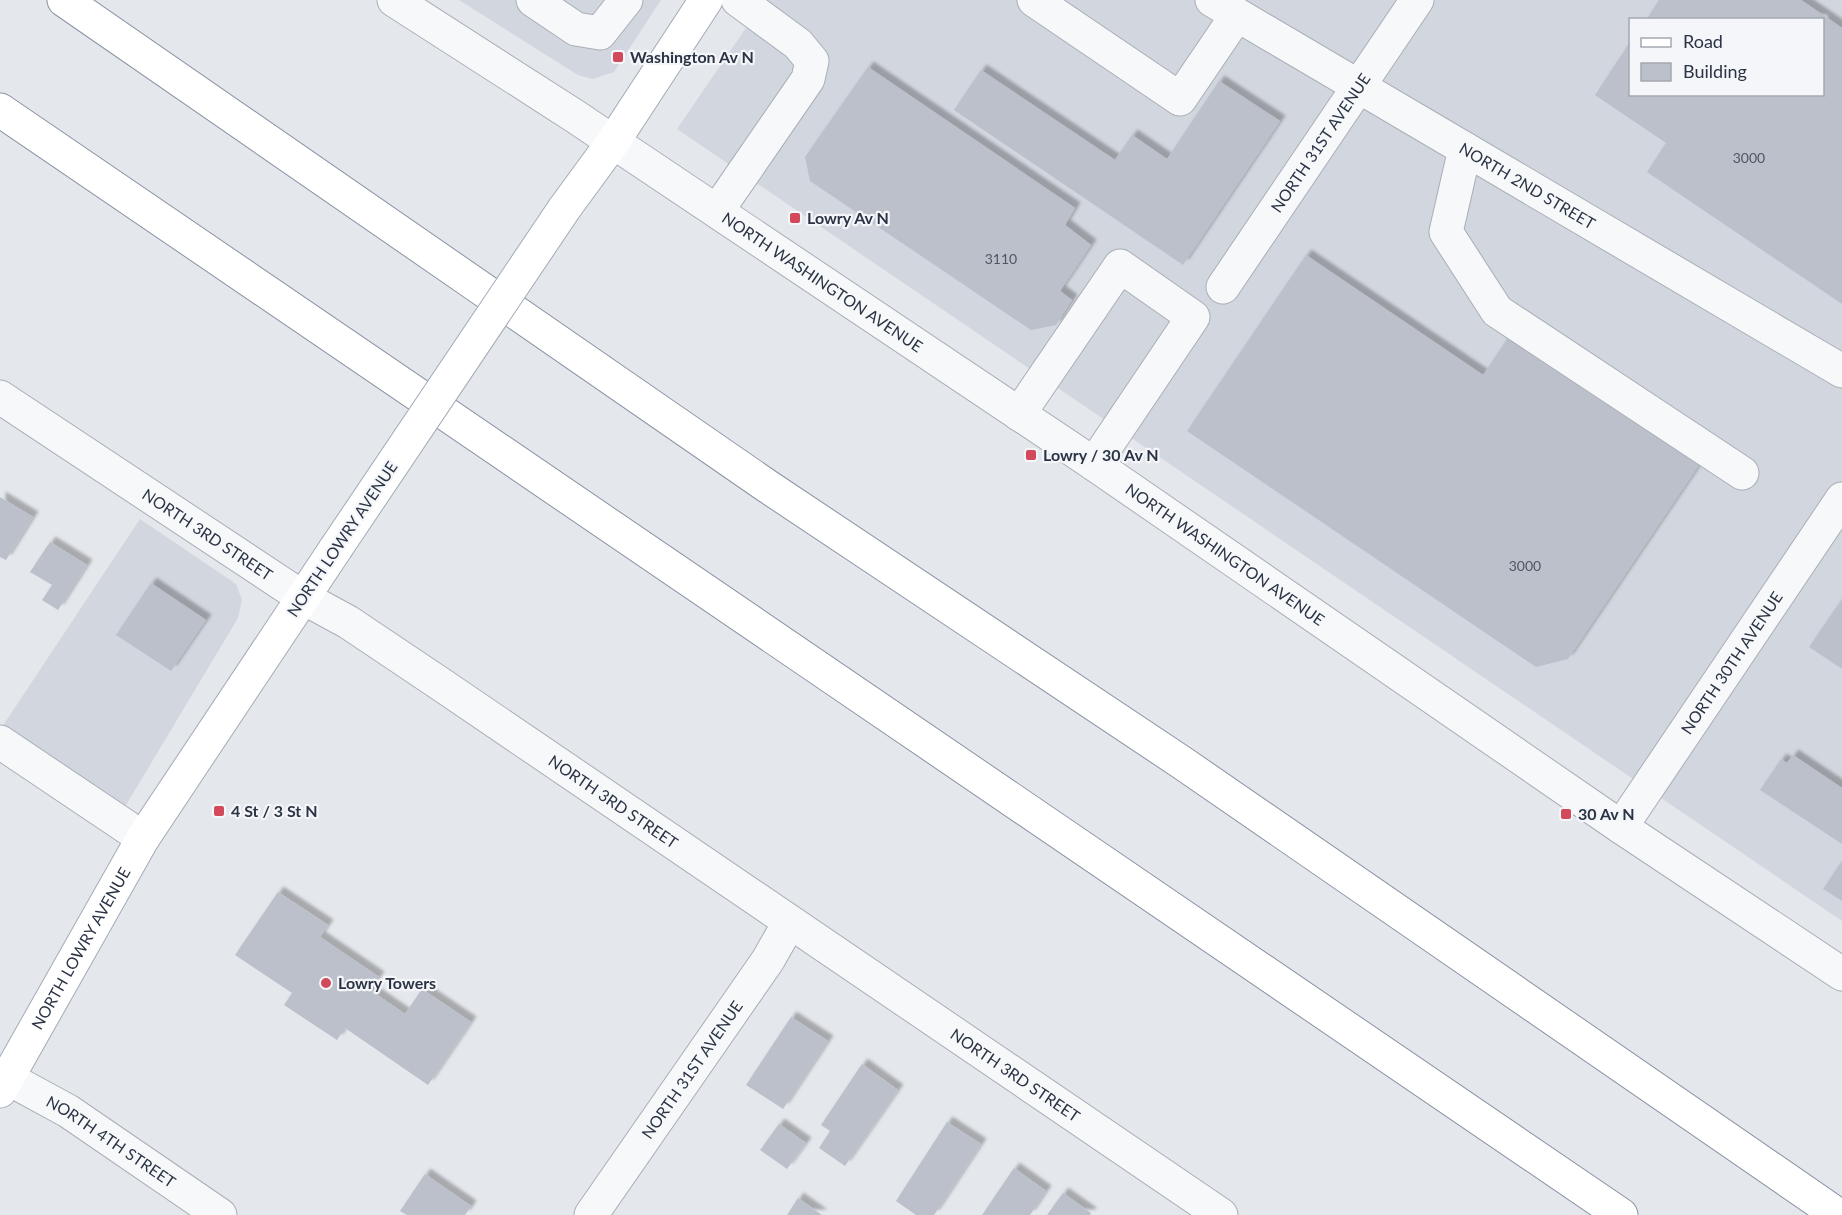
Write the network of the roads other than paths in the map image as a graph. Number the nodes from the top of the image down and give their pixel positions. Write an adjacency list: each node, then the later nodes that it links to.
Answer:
1 (64, 0): 33 (main road)
2 (394, 0): 12 (street, NORTH WASHINGTON AVENUE)
3 (533, 0): 4 (street)
4 (626, 0)
5 (706, 0): 12 (main road, NORTH LOWRY AVENUE)
6 (738, 0): 14 (street)
7 (1034, 0): 9 (street)
8 (1417, 0): 10 (street, NORTH 31ST AVENUE)
9 (1225, 7): 10 (street, NORTH 2ND STREET)
10 (1359, 86): 13 (street, NORTH 2ND STREET); 15 (street, NORTH 31ST AVENUE)
11 (0, 110): 32 (main road)
12 (613, 142): 14 (street, NORTH WASHINGTON AVENUE); 22 (main road, NORTH LOWRY AVENUE, bridge)
13 (1465, 149): 16 (street, NORTH 2ND STREET); 20 (street)
14 (717, 211): 18 (street, NORTH WASHINGTON AVENUE)
15 (1223, 287)
16 (1842, 371)
17 (0, 397): 22 (street, NORTH 3RD STREET)
18 (1019, 414): 19 (street, NORTH WASHINGTON AVENUE); 19 (street)
19 (1094, 464): 24 (street, NORTH WASHINGTON AVENUE)
20 (1743, 473)
21 (1842, 499): 24 (street, NORTH 30TH AVENUE)
22 (302, 597): 25 (main road, NORTH LOWRY AVENUE); 26 (street, NORTH 3RD STREET)
23 (0, 742): 25 (street)
24 (1621, 827): 27 (street, NORTH WASHINGTON AVENUE)
25 (143, 838): 28 (main road, NORTH LOWRY AVENUE)
26 (789, 923): 30 (street, NORTH 31ST AVENUE); 31 (street, NORTH 3RD STREET)
27 (1842, 974)
28 (3, 1081): 29 (street, NORTH 4TH STREET)
29 (220, 1215)
30 (591, 1215)
31 (1221, 1215)
32 (1621, 1215)
33 (1838, 1215)

